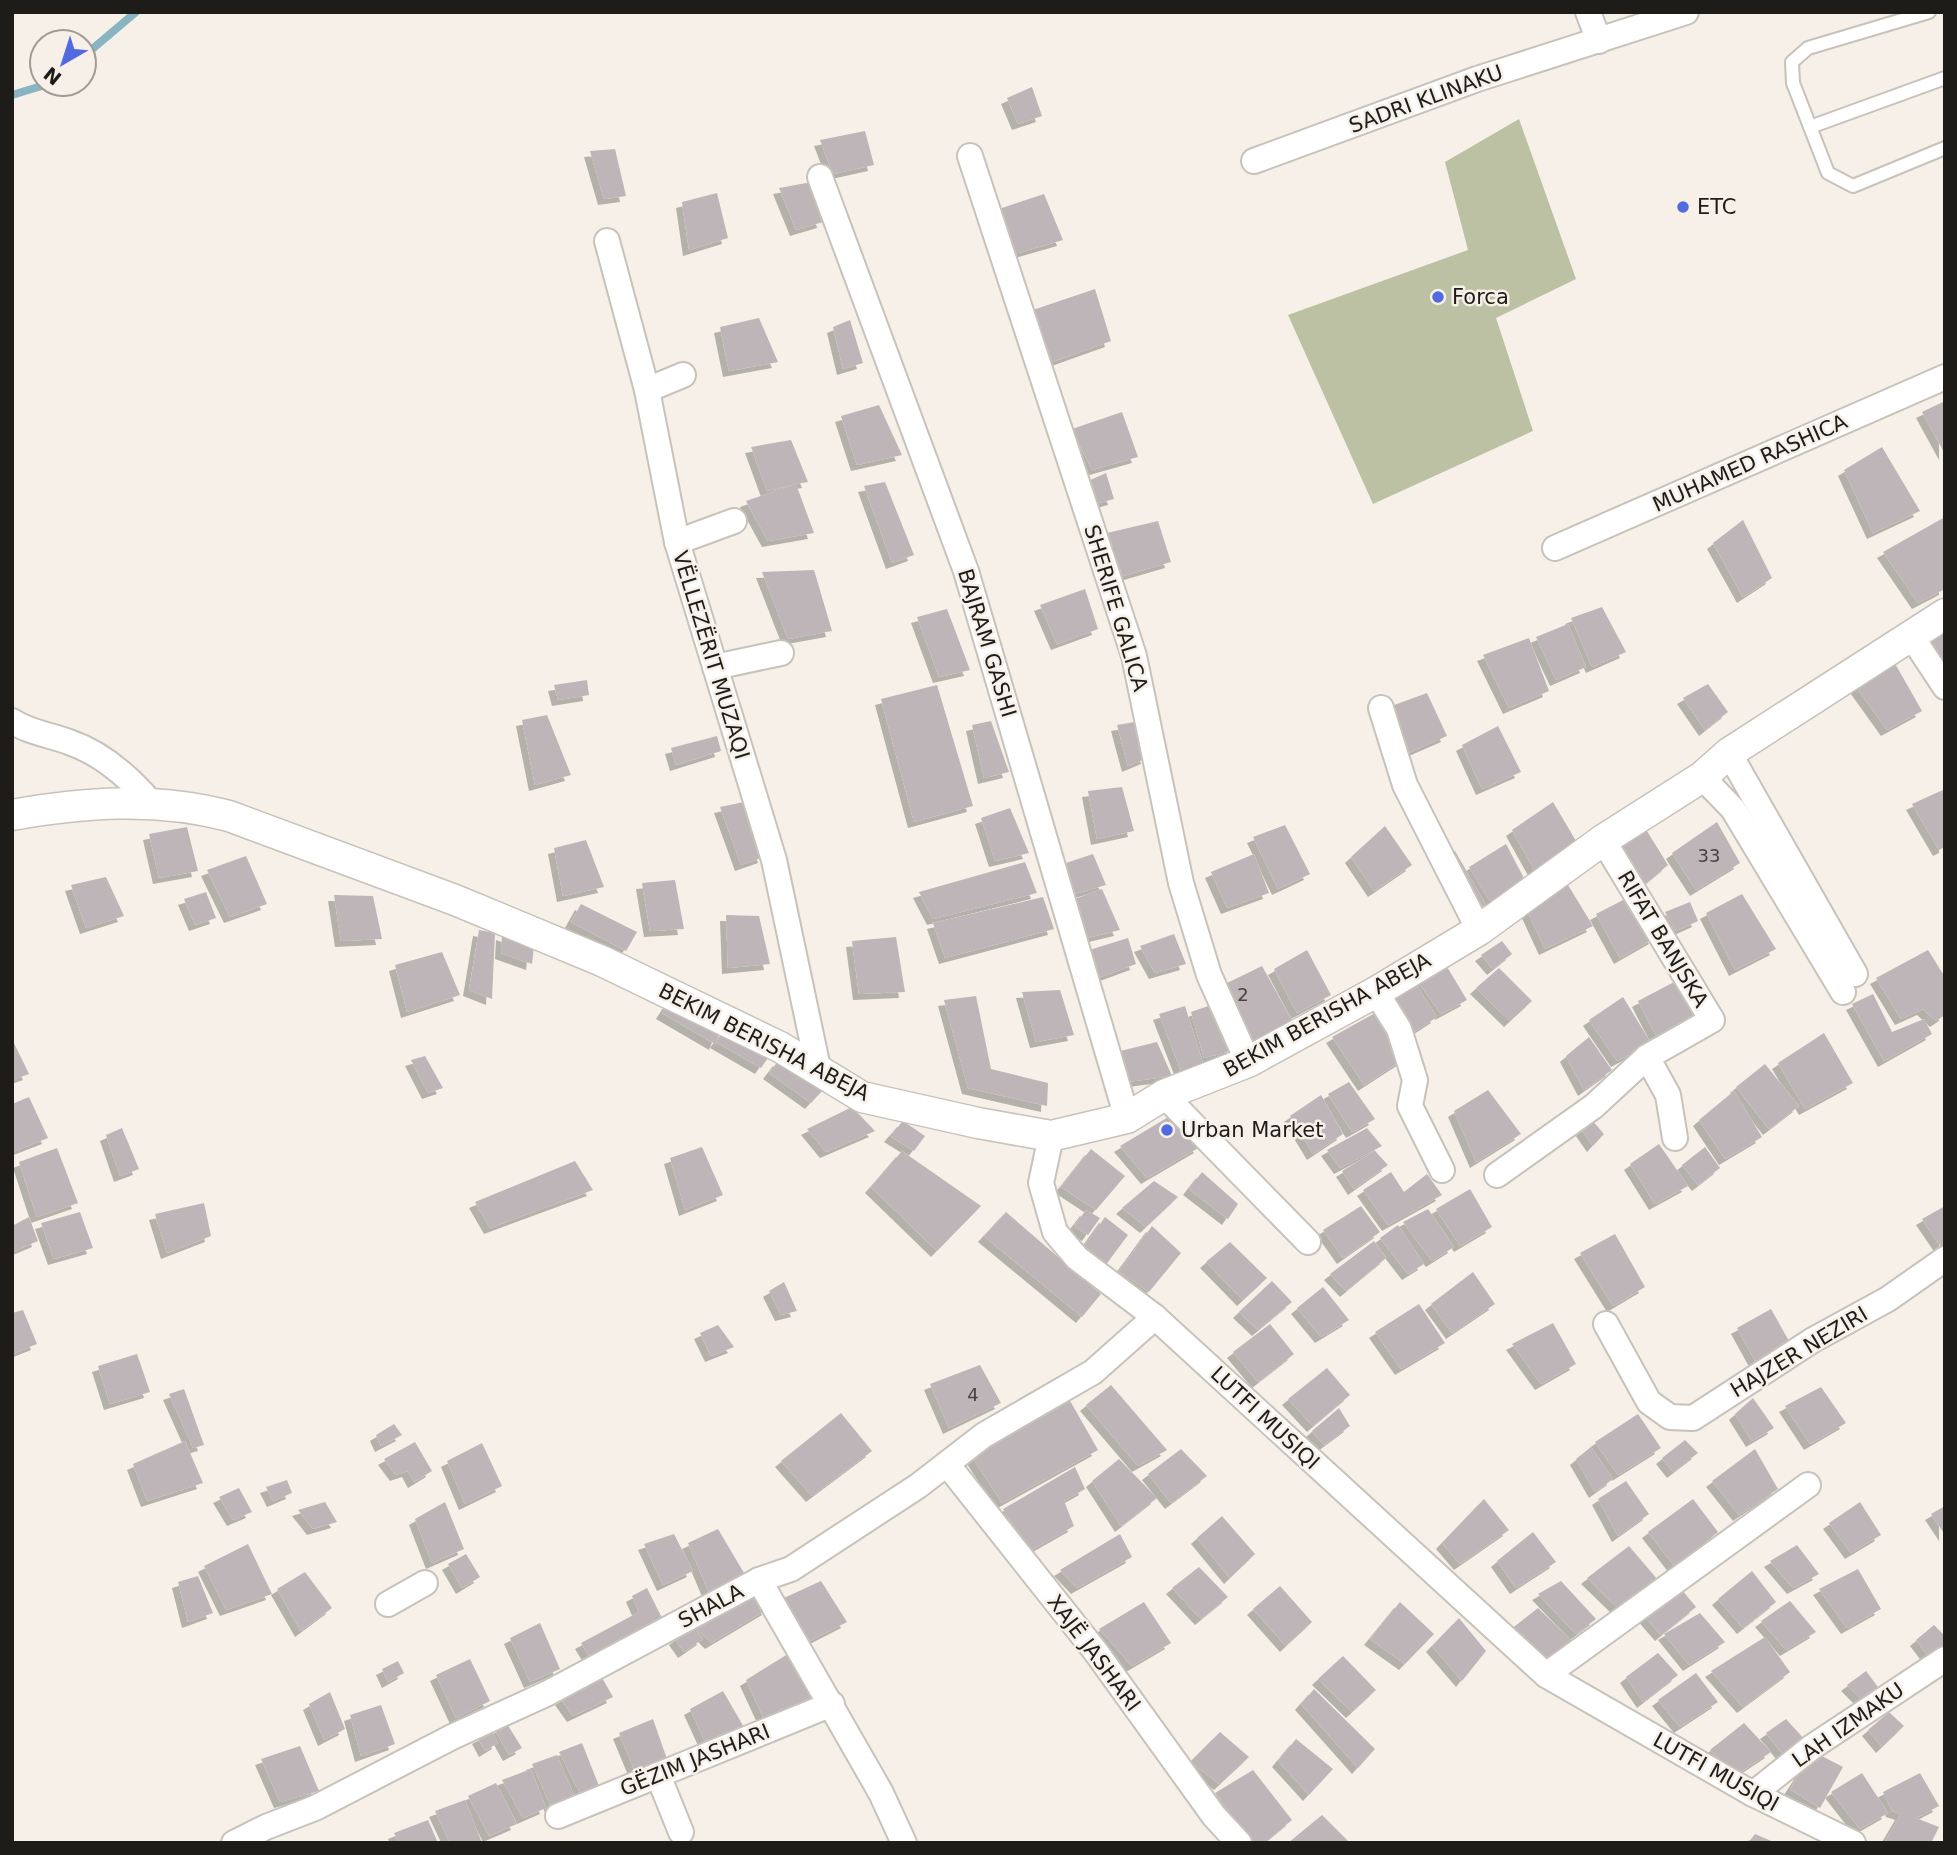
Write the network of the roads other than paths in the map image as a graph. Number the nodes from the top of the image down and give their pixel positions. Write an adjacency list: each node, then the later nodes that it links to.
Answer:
1 (1588, 12): 4 (street)
2 (1929, 12): 6 (lane)
3 (1673, 14): 4 (street, SADRI KLINAKU)
4 (1600, 41): 9 (street, SADRI KLINAKU)
5 (1945, 78): 6 (lane)
6 (1810, 127): 7 (lane)
7 (1945, 148)
8 (971, 156): 33 (street, SHERIFE GALICA)
9 (1254, 161)
10 (820, 177): 36 (street, BAJRAM GASHI)
11 (607, 241): 14 (street, VËLLEZËRIT MUZAQI)
12 (682, 375): 14 (street)
13 (1945, 377): 17 (street, MUHAMED RASHICA)
14 (647, 390): 16 (street, VËLLEZËRIT MUZAQI)
15 (734, 521): 16 (street)
16 (677, 542): 21 (street, VËLLEZËRIT MUZAQI)
17 (1555, 548)
18 (1945, 614): 19 (street, BEKIM BERISHA ABEJA)
19 (1910, 634): 22 (street); 25 (street, BEKIM BERISHA ABEJA)
20 (781, 653): 21 (street)
21 (715, 667): 34 (street, VËLLEZËRIT MUZAQI)
22 (1945, 687)
23 (1381, 708): 30 (street)
24 (12, 721): 27 (street)
25 (1729, 754): 26 (street, BEKIM BERISHA ABEJA); 26 (street)
26 (1702, 777): 29 (street, BEKIM BERISHA ABEJA)
27 (151, 803): 28 (street, BEKIM BERISHA ABEJA); 34 (street, BEKIM BERISHA ABEJA)
28 (12, 815)
29 (1603, 840): 30 (street, BEKIM BERISHA ABEJA); 32 (street, RIFAT BANJSKA)
30 (1479, 930): 31 (street, BEKIM BERISHA ABEJA)
31 (1376, 992): 33 (street, BEKIM BERISHA ABEJA); 39 (street)
32 (1647, 1056): 38 (street); 40 (street, RIFAT BANJSKA)
33 (1248, 1062): 35 (street, BEKIM BERISHA ABEJA)
34 (818, 1068): 37 (street, BEKIM BERISHA ABEJA)
35 (1164, 1095): 36 (street, BEKIM BERISHA ABEJA); 41 (street)
36 (1127, 1118): 37 (street, BEKIM BERISHA ABEJA)
37 (1051, 1136): 43 (street, LUTFI MUSIQI)
38 (1675, 1138)
39 (1442, 1170)
40 (1497, 1175)
41 (1308, 1242)
42 (1945, 1259): 44 (street, HAJZER NEZIRI)
43 (1155, 1317): 45 (street, SHALA); 51 (street, LUTFI MUSIQI)
44 (1606, 1324)
45 (947, 1464): 47 (street, SHALA); 60 (street, XAJË JASHARI)
46 (1808, 1485): 51 (street)
47 (760, 1580): 52 (street); 57 (street, SHALA)
48 (425, 1583): 49 (street)
49 (388, 1604)
50 (1945, 1659): 54 (street, LAH IZMAKU)
51 (1546, 1675): 54 (street, LUTFI MUSIQI)
52 (832, 1704): 53 (street, GËZIM JASHARI); 59 (street)
53 (658, 1775): 55 (street, GËZIM JASHARI); 56 (street)
54 (1753, 1794): 61 (street, LUTFI MUSIQI)
55 (558, 1816)
56 (681, 1832)
57 (270, 1835): 58 (street, SHALA)
58 (234, 1843)
59 (904, 1843)
60 (1240, 1843)
61 (1853, 1843)

